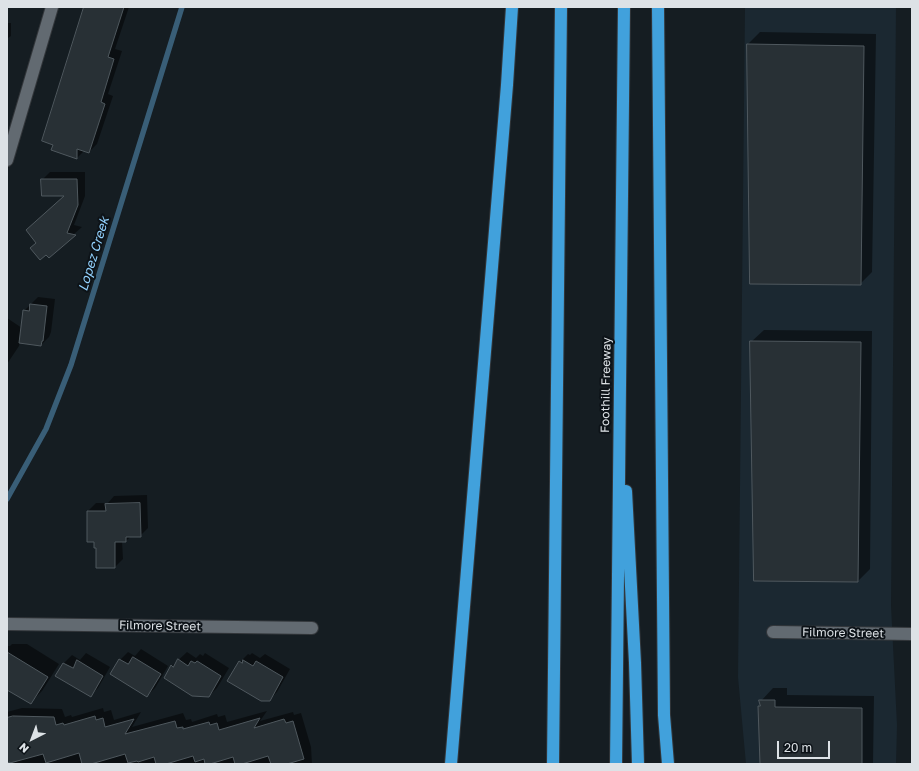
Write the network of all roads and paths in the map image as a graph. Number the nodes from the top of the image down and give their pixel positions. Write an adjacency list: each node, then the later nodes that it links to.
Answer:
1 (52, 7): 6 (street)
2 (512, 7): 12 (highway)
3 (561, 7): 13 (highway)
4 (624, 7): 7 (highway, Foothill Freeway)
5 (658, 7): 16 (highway)
6 (7, 160)
7 (620, 364): 14 (highway, Foothill Freeway); 15 (highway)
8 (7, 624): 9 (street, Filmore Street)
9 (312, 628)
10 (773, 632): 11 (street, Filmore Street)
11 (912, 634)
12 (451, 764)
13 (553, 764)
14 (616, 764)
15 (638, 764)
16 (668, 764)

